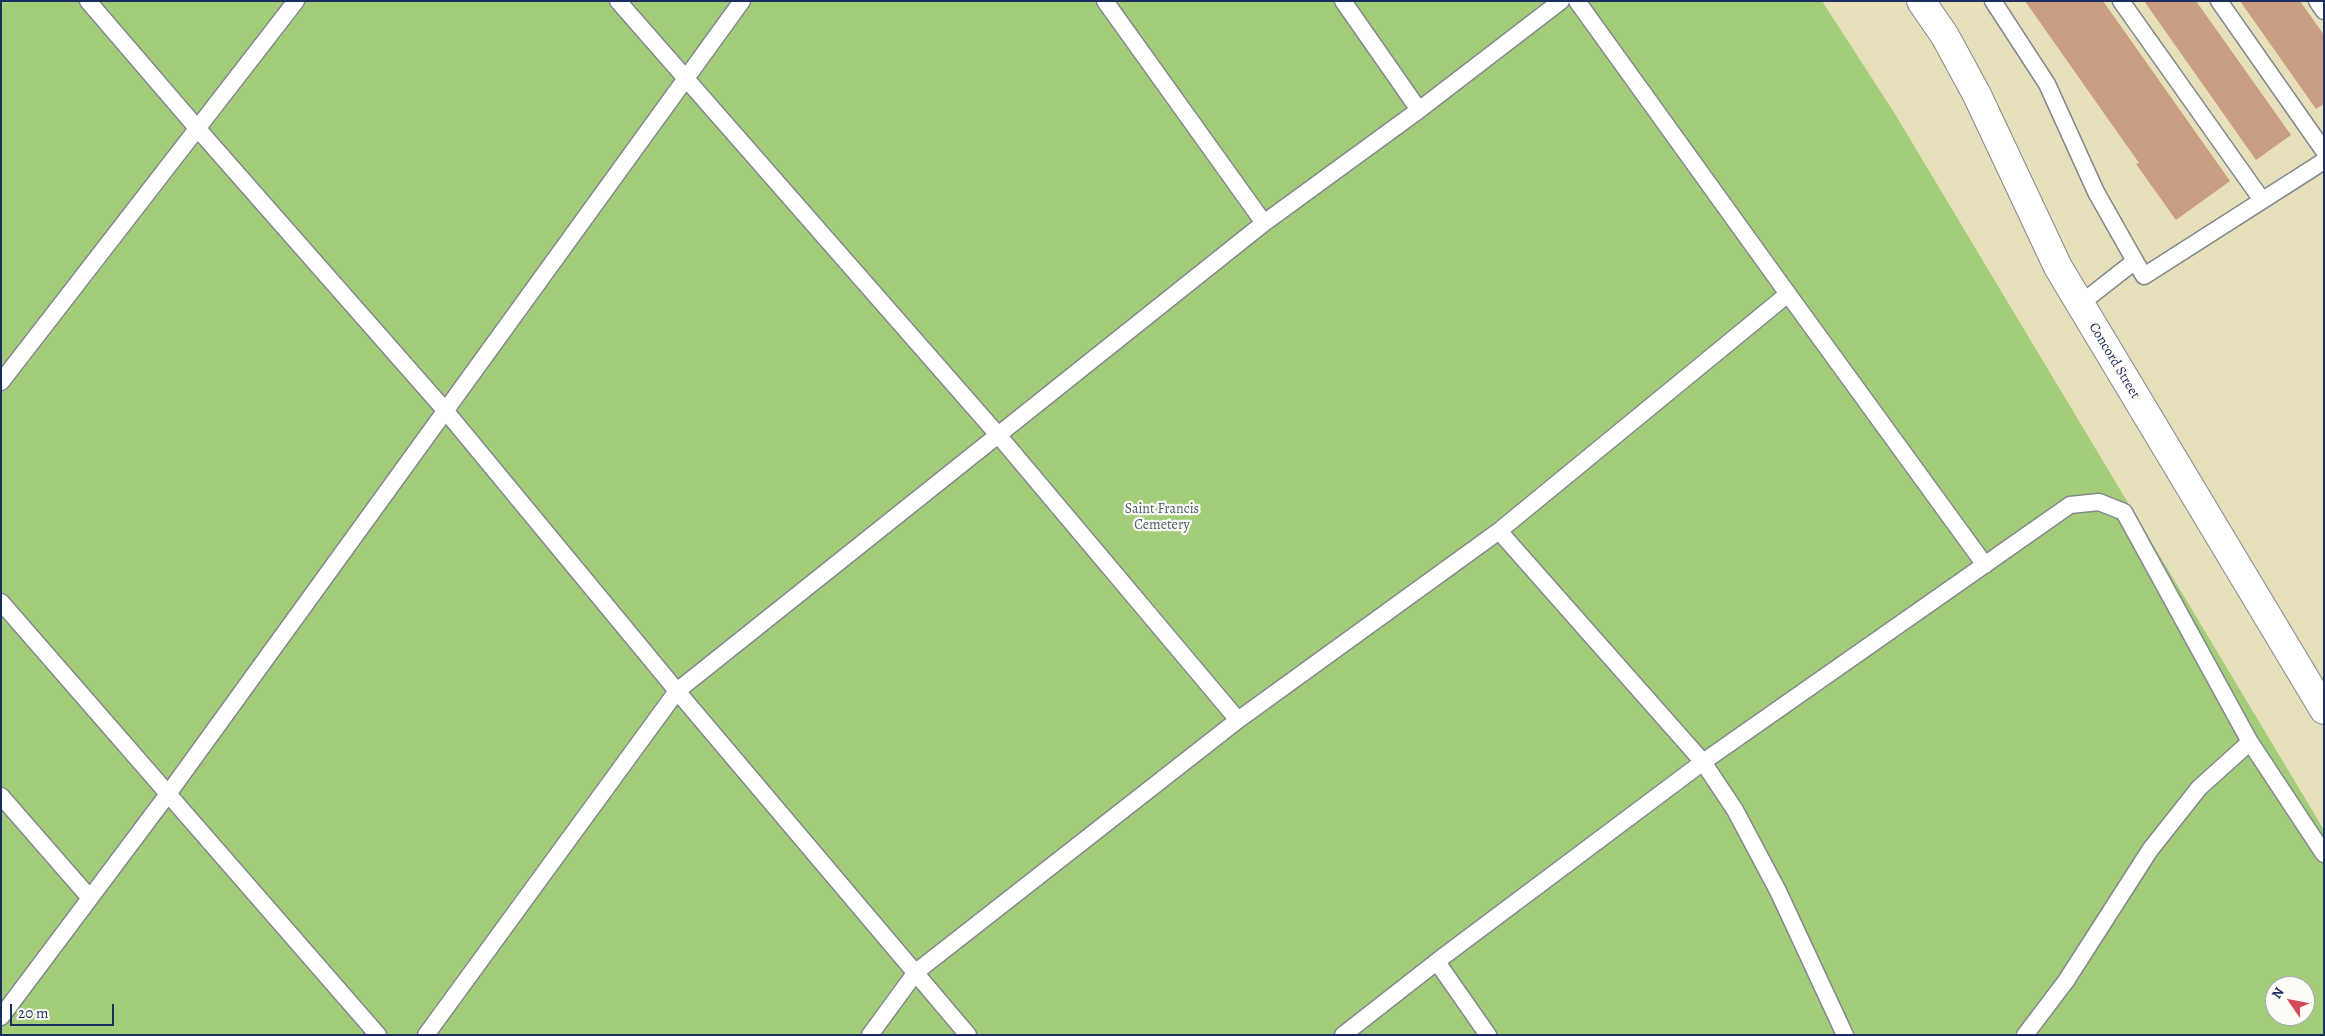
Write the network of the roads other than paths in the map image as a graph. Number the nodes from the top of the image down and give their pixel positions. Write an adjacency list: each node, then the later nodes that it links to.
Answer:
1 (88, 1): 17 (lane)
2 (296, 1): 17 (lane)
3 (618, 1): 15 (lane)
4 (742, 1): 15 (lane)
5 (1105, 1): 21 (lane)
6 (1343, 1): 16 (lane)
7 (1561, 1): 16 (lane)
8 (1577, 1): 23 (lane)
9 (1921, 1): 24 (street, Concord Street)
10 (1993, 1): 22 (lane)
11 (2121, 1): 20 (lane)
12 (2219, 1): 18 (lane)
13 (2317, 1): 14 (lane)
14 (2324, 11)
15 (685, 78): 26 (lane); 27 (lane)
16 (1419, 110): 21 (lane)
17 (197, 128): 25 (lane); 26 (lane)
18 (2324, 151)
19 (2324, 161): 20 (lane)
20 (2262, 200): 22 (lane)
21 (1264, 223): 27 (lane)
22 (2135, 261): 24 (lane)
23 (1788, 294): 28 (lane); 29 (lane)
24 (2080, 304): 32 (street, Concord Street)
25 (1, 382)
26 (444, 409): 31 (lane); 36 (lane)
27 (999, 436): 31 (lane); 33 (lane)
28 (1499, 531): 33 (lane); 35 (lane)
29 (1985, 565): 34 (lane); 35 (lane)
30 (1, 602): 36 (lane)
31 (677, 690): 41 (lane); 44 (lane)
32 (2324, 710)
33 (1238, 720): 41 (lane)
34 (2250, 742): 38 (lane); 50 (lane)
35 (1703, 762): 40 (lane); 49 (lane)
36 (168, 794): 39 (lane); 43 (lane)
37 (1, 796): 39 (lane)
38 (2324, 854)
39 (90, 898): 42 (lane)
40 (1437, 962): 47 (lane); 48 (lane)
41 (916, 972): 45 (lane); 46 (lane)
42 (1, 1017)
43 (378, 1035)
44 (426, 1035)
45 (870, 1035)
46 (968, 1035)
47 (1343, 1035)
48 (1488, 1035)
49 (1845, 1035)
50 (2025, 1035)

